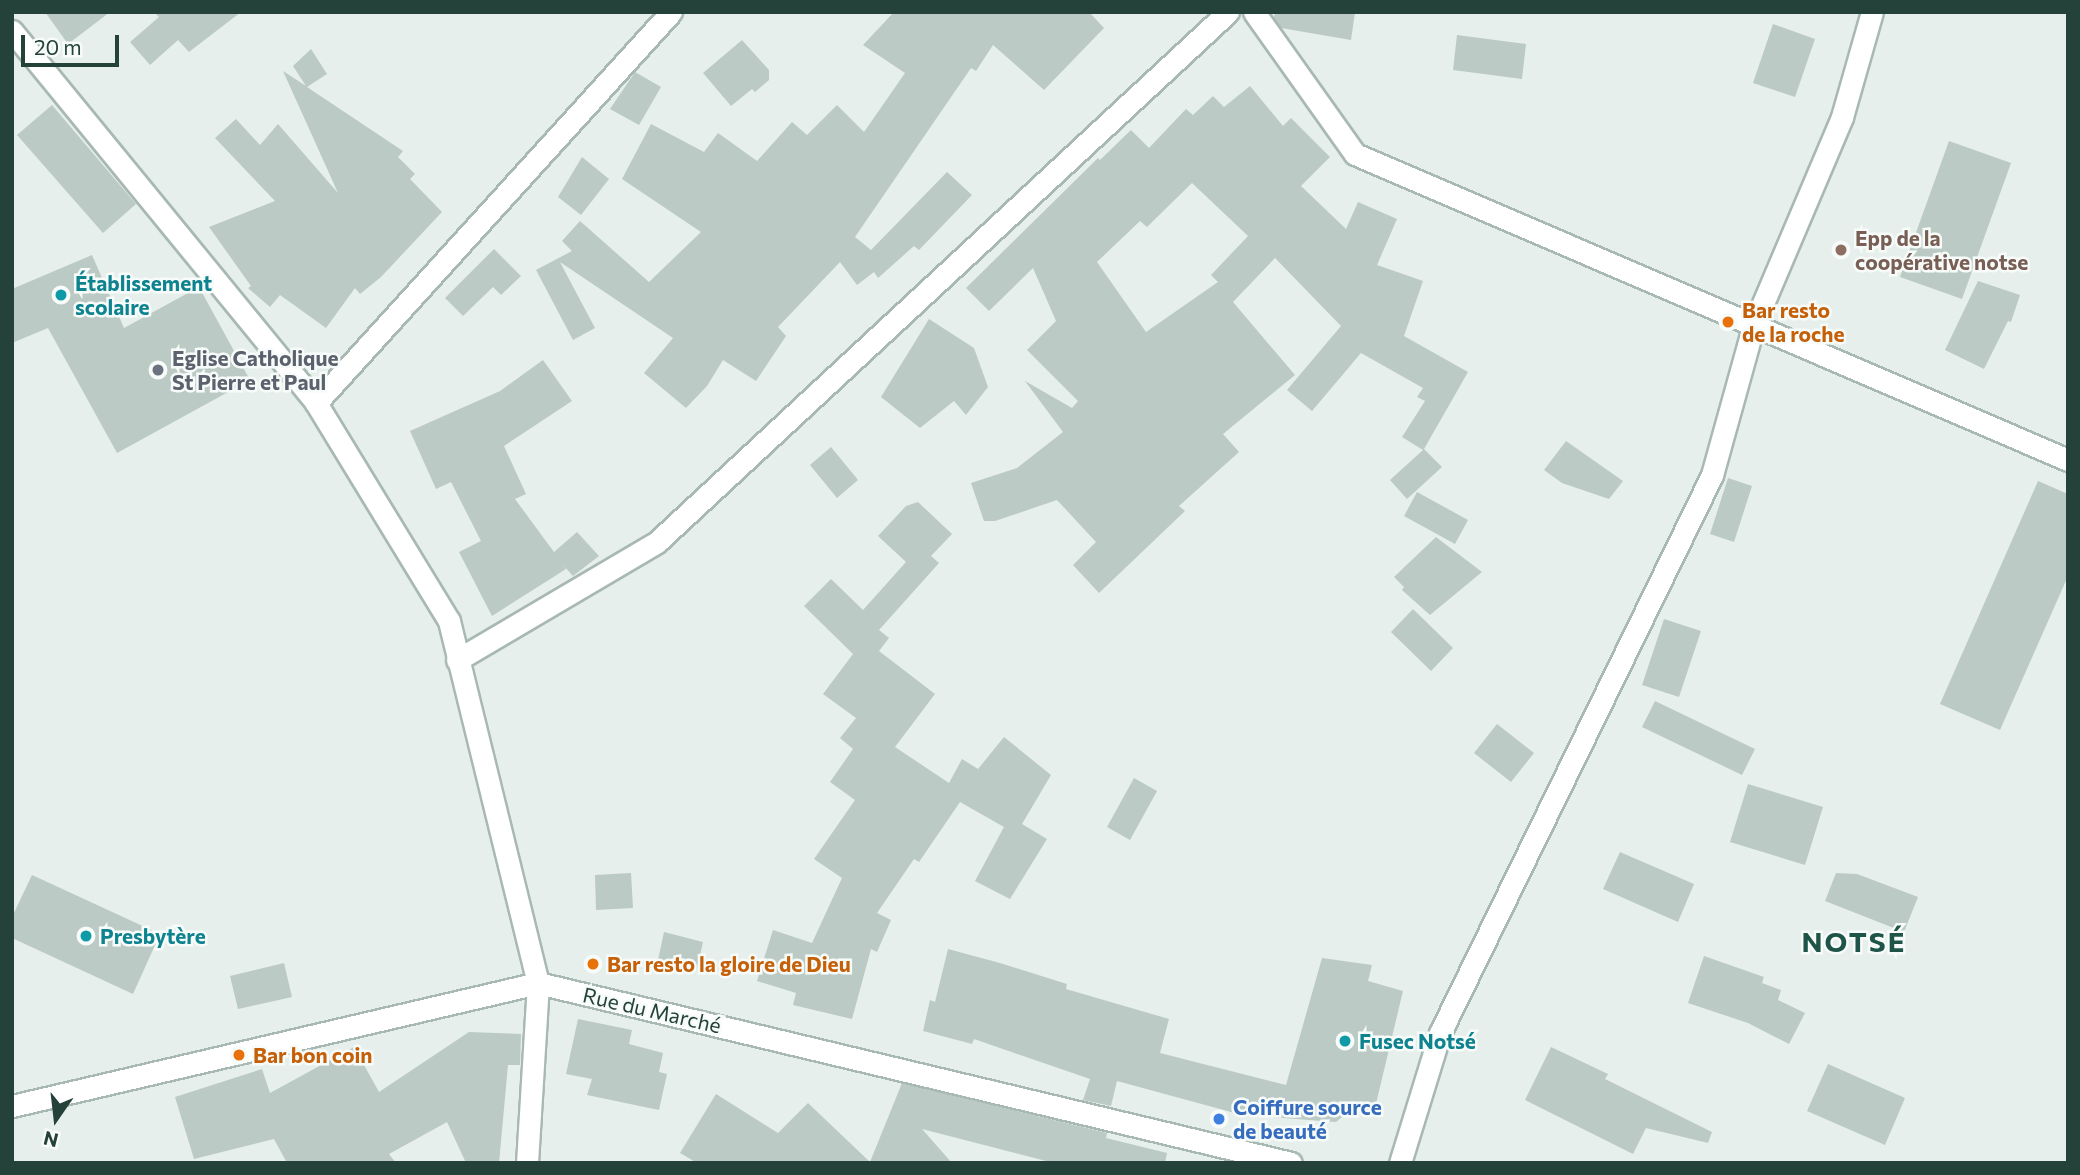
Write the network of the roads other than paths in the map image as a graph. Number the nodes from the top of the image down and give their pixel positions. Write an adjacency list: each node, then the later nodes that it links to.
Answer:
1 (671, 12): 7 (street)
2 (1228, 12): 9 (street)
3 (1254, 12): 6 (street)
4 (1871, 12): 6 (street)
5 (12, 31): 7 (street)
6 (1753, 327): 8 (street); 14 (street)
7 (316, 402): 9 (street)
8 (2068, 460)
9 (457, 660): 10 (street)
10 (538, 983): 11 (street, Rue du Marché); 12 (street); 13 (street, Rue du Marché)
11 (12, 1106)
12 (527, 1163)
13 (1292, 1163)
14 (1400, 1163)

